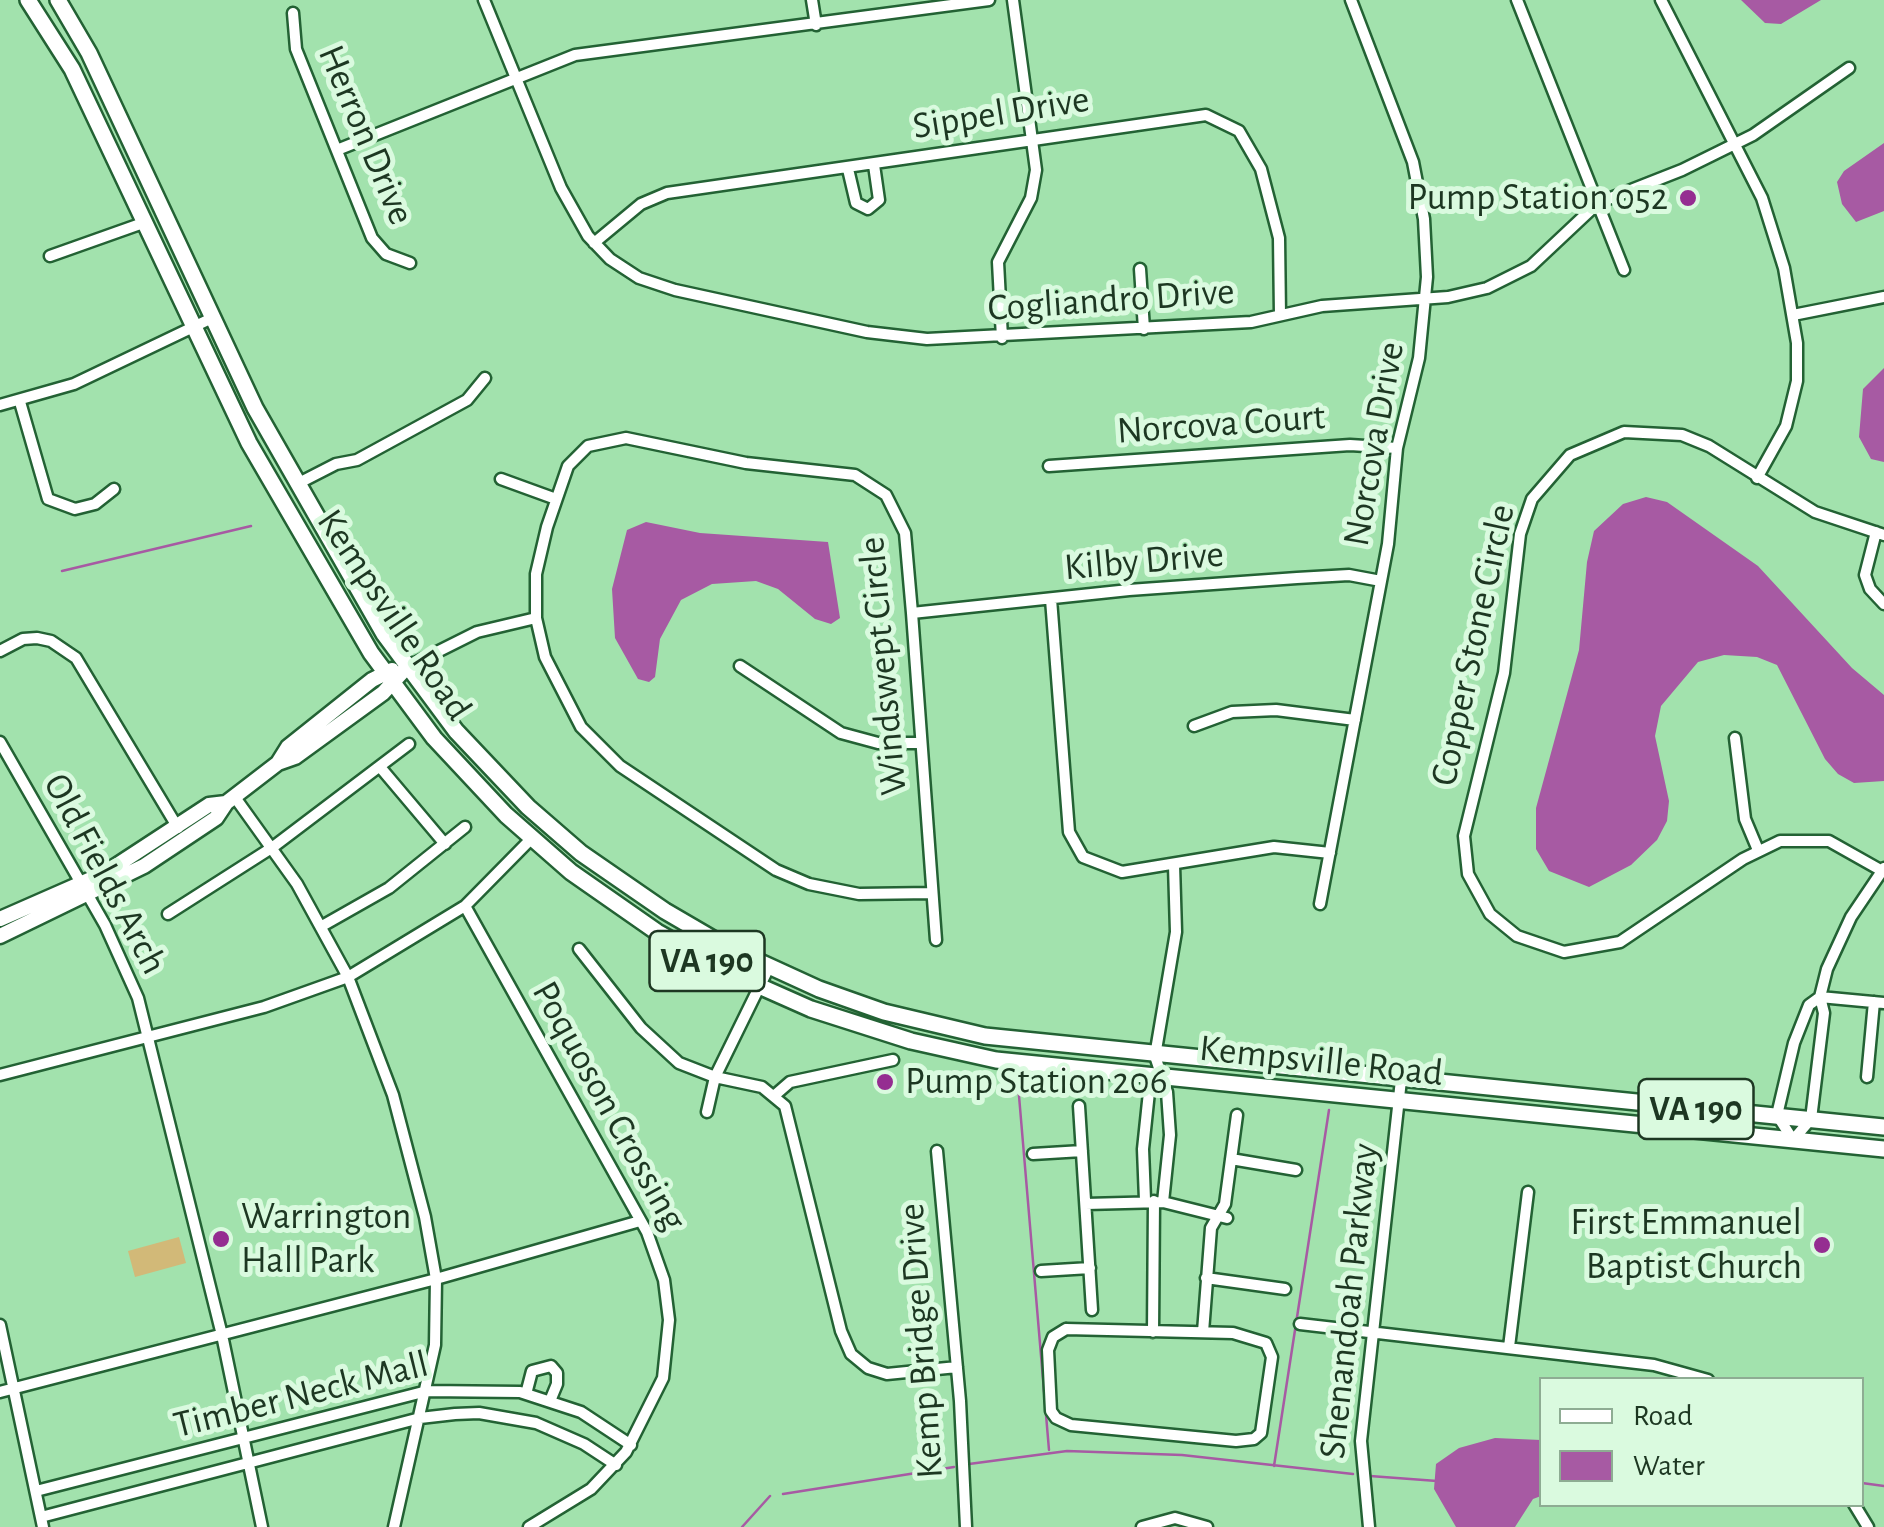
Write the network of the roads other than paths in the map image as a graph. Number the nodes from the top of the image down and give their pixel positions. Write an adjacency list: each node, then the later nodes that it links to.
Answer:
1 (28, 0): 11 (main road, Kempsville Road / VA 190)
2 (484, 0): 14 (street, Cogliandro Drive)
3 (812, 0): 12 (street)
4 (989, 0): 12 (street)
5 (1012, 0): 15 (street)
6 (1351, 0): 28 (street, Norcova Drive)
7 (1517, 0): 20 (street)
8 (1662, 0): 16 (street)
9 (61, 1): 11 (street); 31 (main road, Kempsville Road / VA 190)
10 (293, 13): 17 (street, Herron Drive)
11 (39, 15): 21 (main road, Kempsville Road / VA 190)
12 (816, 25): 14 (street)
13 (1849, 68): 16 (street, Cogliandro Drive)
14 (515, 78): 17 (street); 22 (street, Cogliandro Drive)
15 (1032, 137): 18 (street, Sippel Drive); 29 (street, Sippel Drive); 34 (street)
16 (1735, 144): 20 (street, Cogliandro Drive); 30 (street)
17 (336, 150): 24 (street, Herron Drive)
18 (874, 165): 19 (street, Sippel Drive); 19 (street)
19 (848, 169): 22 (street, Sippel Drive)
20 (1598, 203): 26 (street); 28 (street, Cogliandro Drive)
21 (143, 223): 23 (street); 32 (main road, Kempsville Road / VA 190)
22 (594, 243): 34 (street, Cogliandro Drive)
23 (50, 256)
24 (410, 264)
25 (1140, 269): 33 (street)
26 (1624, 270)
27 (1884, 297): 30 (street)
28 (1426, 299): 29 (street, Cogliandro Drive); 38 (street, Norcova Drive)
29 (1280, 315): 33 (street, Cogliandro Drive)
30 (1793, 316): 40 (street)
31 (210, 318): 32 (street); 42 (main road, Kempsville Road / VA 190)
32 (191, 328): 36 (street); 54 (main road, Kempsville Road / VA 190)
33 (1144, 329): 34 (street, Cogliandro Drive)
34 (1002, 338)
35 (485, 378): 42 (street)
36 (20, 402): 37 (street); 43 (street)
37 (0, 406)
38 (1398, 448): 39 (street, Norcova Court); 46 (street, Norcova Drive)
39 (1049, 466)
40 (1756, 478): 45 (street, Copper Stone Circle); 68 (street, Copper Stone Circle)
41 (502, 480): 44 (street)
42 (296, 484): 52 (main road, Kempsville Road / VA 190)
43 (114, 489)
44 (556, 499): 49 (street, Windswept Circle); 50 (street, Windswept Circle)
45 (1880, 534): 48 (street)
46 (1381, 582): 47 (street, Kilby Drive); 55 (street, Norcova Drive)
47 (1051, 599): 49 (street, Kilby Drive); 70 (street)
48 (1884, 604)
49 (912, 613): 59 (street, Windswept Circle)
50 (536, 618): 52 (street); 73 (street, Windswept Circle)
51 (0, 651): 64 (street)
52 (407, 666): 54 (street); 82 (main road, Kempsville Road / VA 190)
53 (740, 666): 59 (street)
54 (389, 678): 62 (street); 65 (main road, Kempsville Road / VA 190)
55 (1355, 720): 56 (street); 69 (street, Norcova Drive)
56 (1194, 726)
57 (1735, 738): 68 (street)
58 (0, 742): 72 (street, Old Fields Arch)
59 (921, 743): 73 (street, Windswept Circle)
60 (408, 744): 61 (street)
61 (380, 767): 66 (street); 67 (street)
62 (230, 799): 64 (street); 67 (street); 72 (street)
63 (465, 826): 66 (street)
64 (178, 828): 72 (street)
65 (531, 839): 75 (street); 84 (main road, Kempsville Road / VA 190)
66 (445, 844): 78 (street)
67 (273, 848): 76 (street); 78 (street)
68 (1758, 850): 71 (street, Copper Stone Circle)
69 (1330, 853): 70 (street); 74 (street, Norcova Drive)
70 (1174, 865): 88 (street)
71 (1884, 870): 85 (street)
72 (84, 890): 77 (street); 79 (street); 87 (street, Old Fields Arch)
73 (932, 893): 80 (street, Windswept Circle)
74 (1320, 904)
75 (465, 906): 83 (street); 114 (street, Poquoson Crossing)
76 (168, 914)
77 (0, 919)
78 (322, 926): 83 (street)
79 (0, 936)
80 (936, 940)
81 (579, 949): 91 (street)
82 (769, 968): 84 (street); 88 (main road, Kempsville Road / VA 190)
83 (348, 977): 87 (street); 118 (street)
84 (759, 986): 91 (street); 93 (main road, Kempsville Road / VA 190)
85 (1820, 997): 86 (street); 100 (street); 101 (street)
86 (1879, 1002): 92 (street)
87 (149, 1037): 90 (street); 126 (street, Old Fields Arch)
88 (1155, 1056): 93 (street); 94 (main road, Kempsville Road / VA 190)
89 (893, 1060): 95 (street)
90 (0, 1075)
91 (715, 1077): 95 (street); 98 (street)
92 (1867, 1077)
93 (1160, 1078): 96 (main road, Kempsville Road / VA 190); 111 (street); 111 (street)
94 (1401, 1080): 96 (street, Shenandoah Parkway); 100 (main road, Kempsville Road / VA 190)
95 (775, 1095): 128 (street)
96 (1399, 1102): 103 (main road, Kempsville Road / VA 190); 123 (street, Shenandoah Parkway)
97 (1079, 1106): 105 (street)
98 (707, 1112)
99 (1237, 1115): 108 (street)
100 (1777, 1115): 101 (main road, Kempsville Road / VA 190); 103 (street)
101 (1811, 1118): 102 (main road, Kempsville Road / VA 190); 103 (street)
102 (1884, 1127)
103 (1793, 1140): 104 (main road, Kempsville Road / VA 190)
104 (1884, 1149)
105 (1082, 1151): 107 (street); 112 (street)
106 (937, 1152): 128 (street, Kemp Bridge Drive)
107 (1033, 1154)
108 (1231, 1160): 109 (street); 113 (street)
109 (1296, 1170)
110 (1528, 1192): 127 (street)
111 (1154, 1201): 112 (street); 113 (street); 124 (street)
112 (1086, 1204): 115 (street)
113 (1222, 1216): 117 (street)
114 (640, 1220): 118 (street); 137 (street, Poquoson Crossing)
115 (1090, 1268): 116 (street); 120 (street)
116 (1042, 1270)
117 (1206, 1278): 119 (street); 125 (street)
118 (436, 1279): 126 (street); 131 (street)
119 (1285, 1289)
120 (1092, 1310)
121 (1300, 1324): 123 (street)
122 (0, 1325): 130 (street)
123 (1374, 1330): 127 (street); 148 (street, Shenandoah Parkway)
124 (1153, 1332): 125 (street); 125 (street)
125 (1203, 1332)
126 (222, 1335): 130 (street); 136 (street, Old Fields Arch)
127 (1509, 1347): 129 (street)
128 (957, 1366): 145 (street, Kemp Bridge Drive)
129 (1697, 1377)
130 (12, 1389): 132 (street); 140 (street)
131 (427, 1390): 133 (street, Timber Neck Mall); 135 (street); 136 (street, Timber Neck Mall)
132 (0, 1392)
133 (526, 1394): 134 (street, Timber Neck Mall); 134 (street)
134 (550, 1401): 137 (street, Timber Neck Mall)
135 (420, 1418): 138 (street, Timber Neck Mall); 139 (street, Timber Neck Mall); 143 (street)
136 (244, 1438): 138 (street, Old Fields Arch); 140 (street, Timber Neck Mall)
137 (631, 1445): 139 (street, Poquoson Crossing)
138 (249, 1462): 141 (street, Timber Neck Mall); 142 (street, Old Fields Arch)
139 (616, 1465): 144 (street, Poquoson Crossing)
140 (36, 1491): 141 (street)
141 (42, 1522)
142 (262, 1527)
143 (394, 1527)
144 (529, 1527)
145 (966, 1527)
146 (1142, 1527): 147 (street)
147 (1207, 1527)
148 (1369, 1527)

